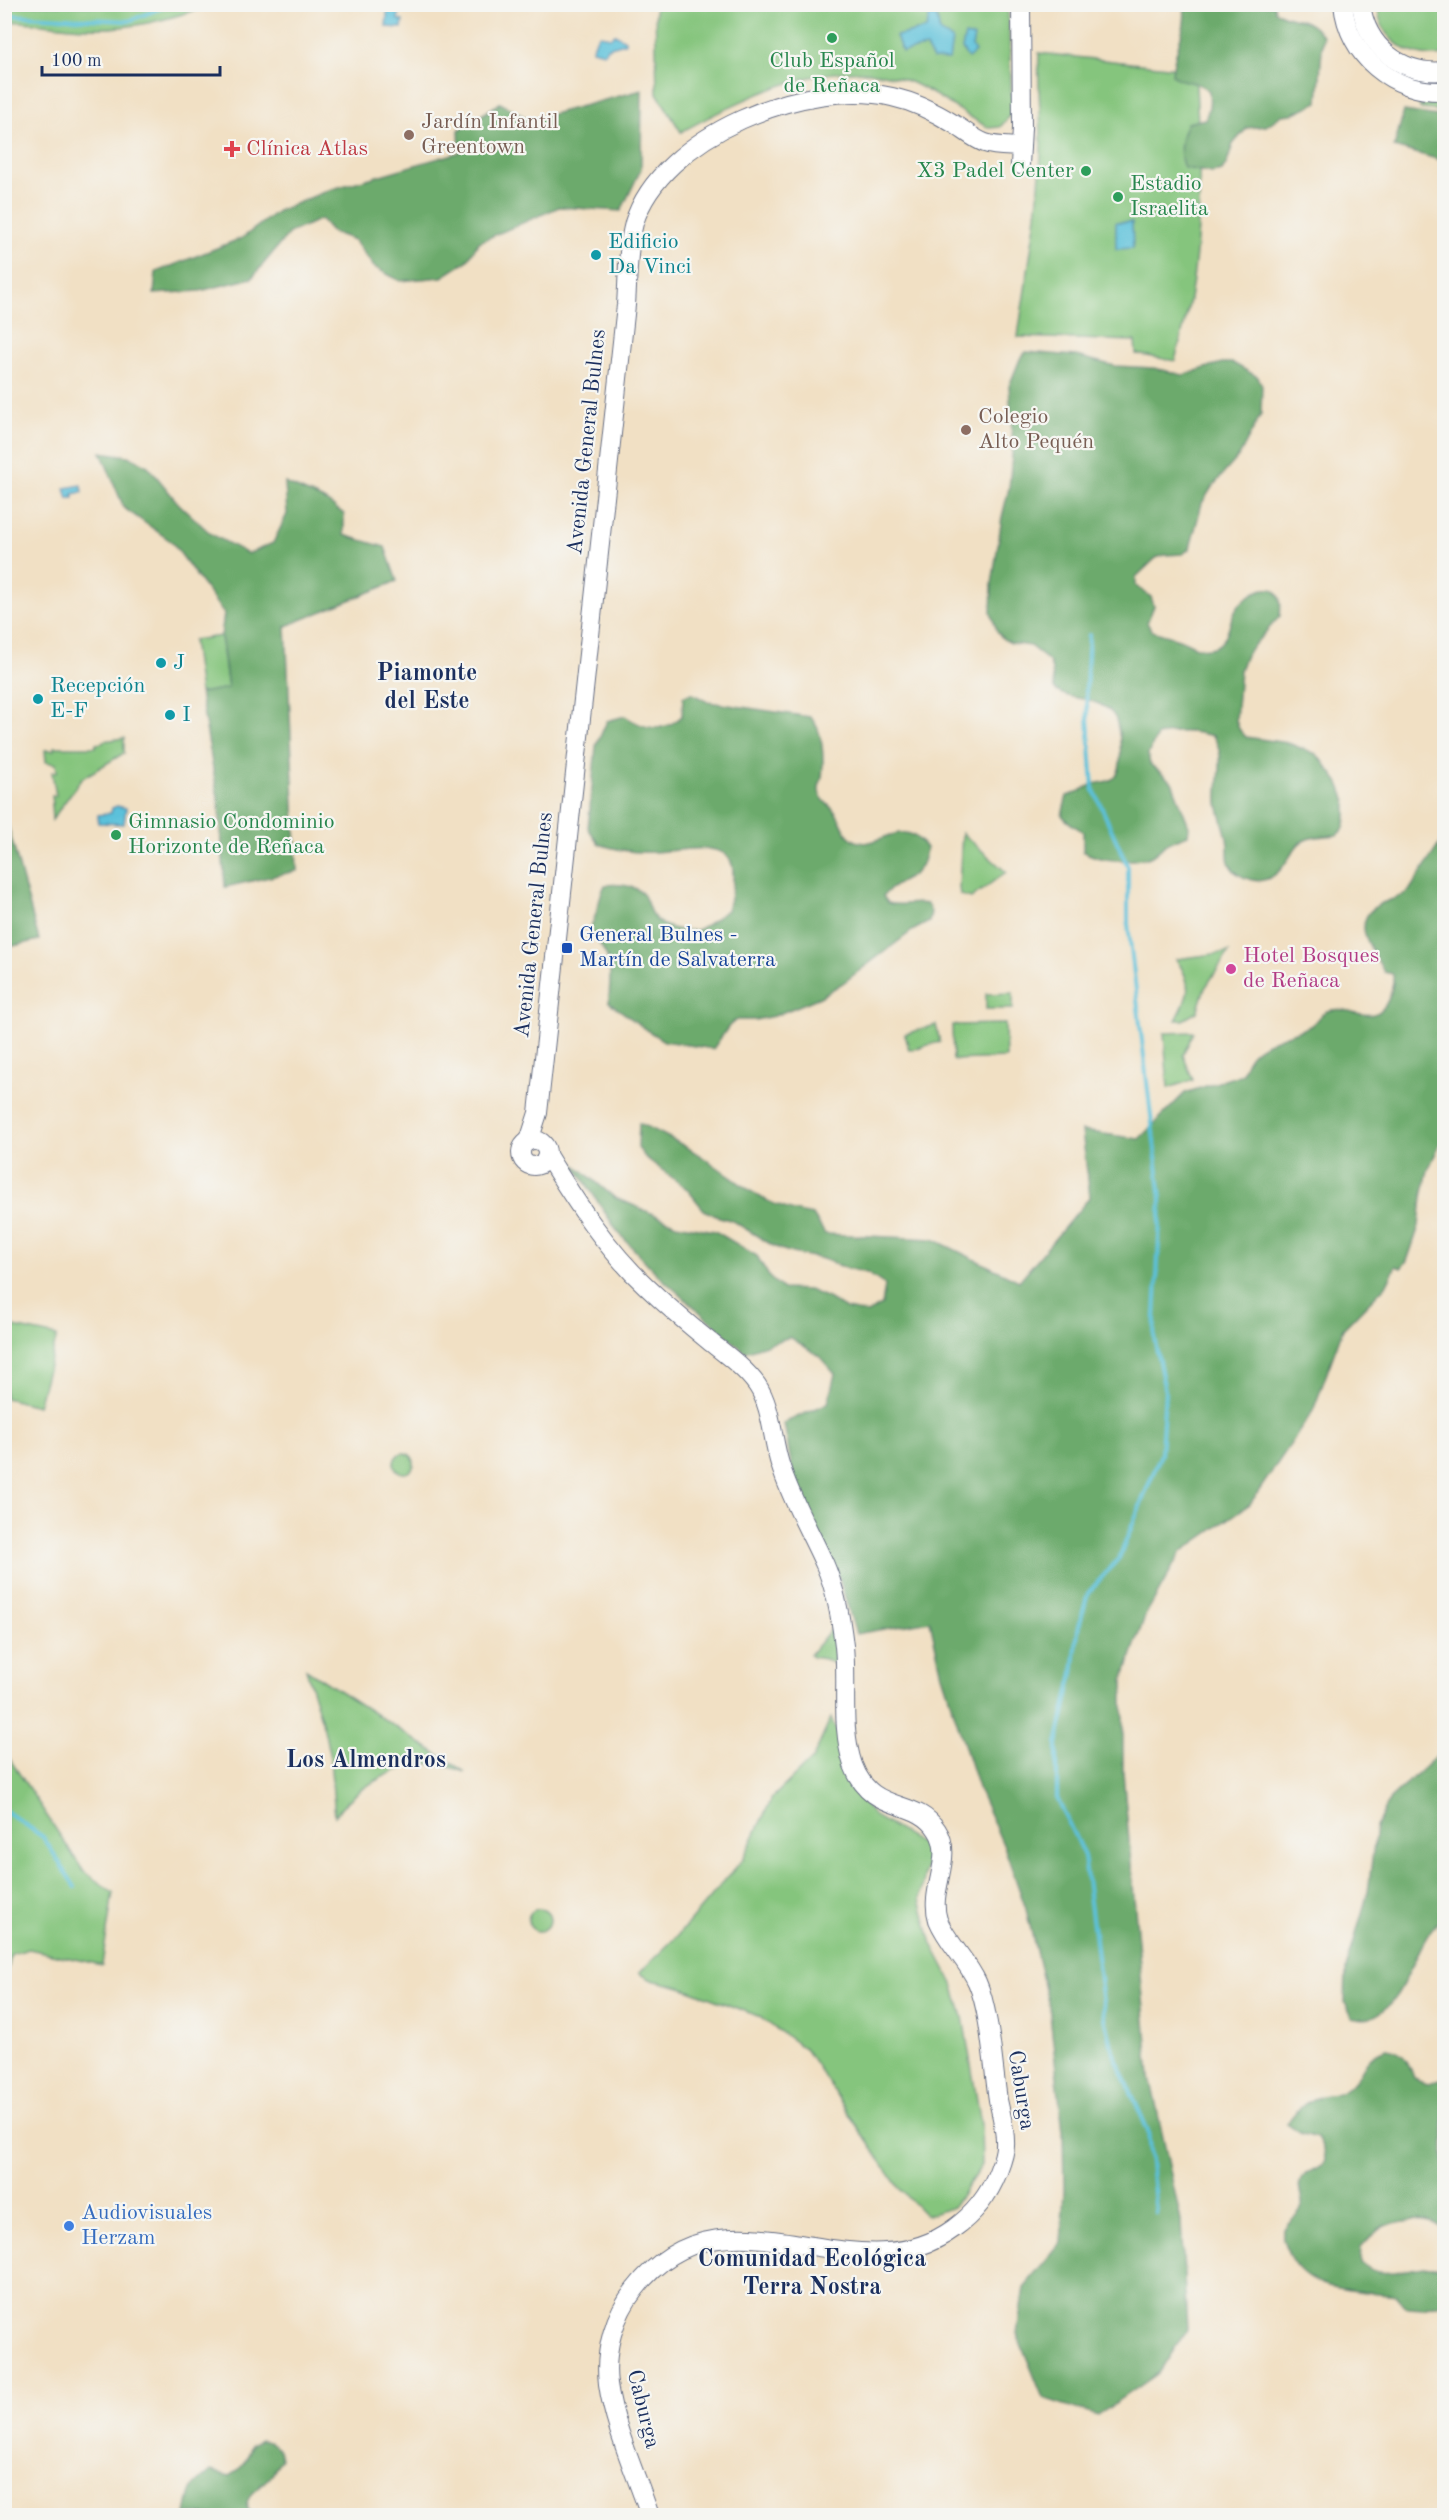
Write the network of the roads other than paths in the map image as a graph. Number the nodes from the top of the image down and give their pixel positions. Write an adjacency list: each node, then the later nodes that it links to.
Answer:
1 (1021, 4): 6 (street)
2 (1343, 4): 5 (street)
3 (1361, 4): 4 (street)
4 (1444, 71)
5 (1444, 91)
6 (1022, 128): 7 (street); 7 (street, Avenida General Bulnes)
7 (984, 143): 8 (street, Avenida General Bulnes)
8 (844, 1673): 9 (street, Caburga)
9 (650, 2516)

